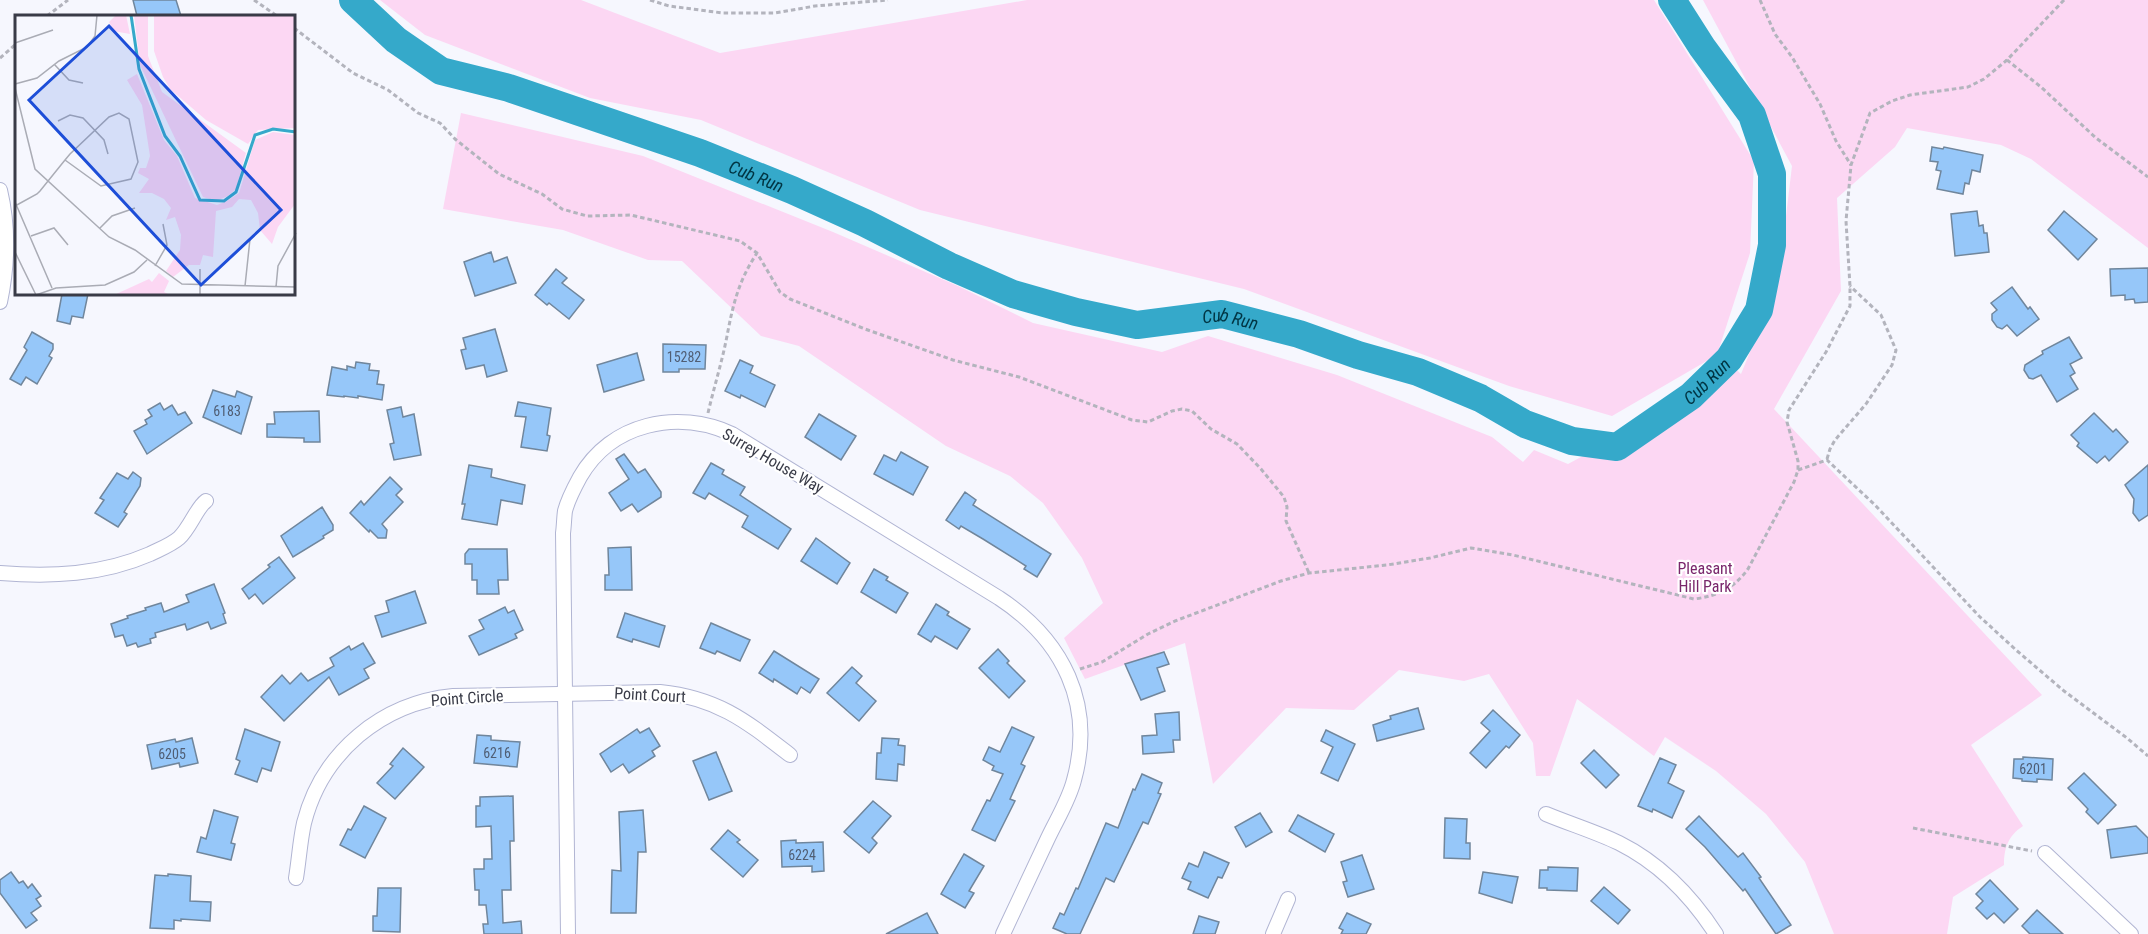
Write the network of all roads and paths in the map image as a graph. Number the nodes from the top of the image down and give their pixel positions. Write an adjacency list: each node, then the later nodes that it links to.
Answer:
1 (68, 0): 7 (path)
2 (254, 0): 8 (path)
3 (650, 0): 4 (path)
4 (888, 0)
5 (1760, 0): 13 (path)
6 (2064, 0): 12 (path)
7 (48, 15)
8 (276, 15)
9 (296, 30): 16 (path)
10 (15, 45): 11 (path)
11 (0, 58)
12 (2007, 60): 13 (path); 14 (path)
13 (1851, 165): 17 (path)
14 (2148, 177)
15 (0, 190): 18 (street)
16 (757, 253): 19 (path); 24 (path)
17 (1850, 286): 20 (path); 21 (path)
18 (0, 302)
19 (705, 424): 25 (street, Surrey House Way); 26 (street, Surrey House Way)
20 (1827, 460): 21 (path); 28 (path)
21 (1798, 470): 24 (path)
22 (206, 501): 23 (street)
23 (0, 573)
24 (1310, 573): 25 (path)
25 (1068, 675): 35 (street, Surrey House Way)
26 (565, 694): 27 (street, Point Court); 32 (street, Point Circle); 34 (street, Surrey House Way)
27 (790, 755)
28 (2148, 756)
29 (1546, 814): 37 (street)
30 (1913, 828): 31 (path)
31 (2045, 853): 38 (street)
32 (296, 878)
33 (1288, 899): 36 (street)
34 (568, 934)
35 (1002, 934)
36 (1273, 934)
37 (1716, 934)
38 (2131, 934)

